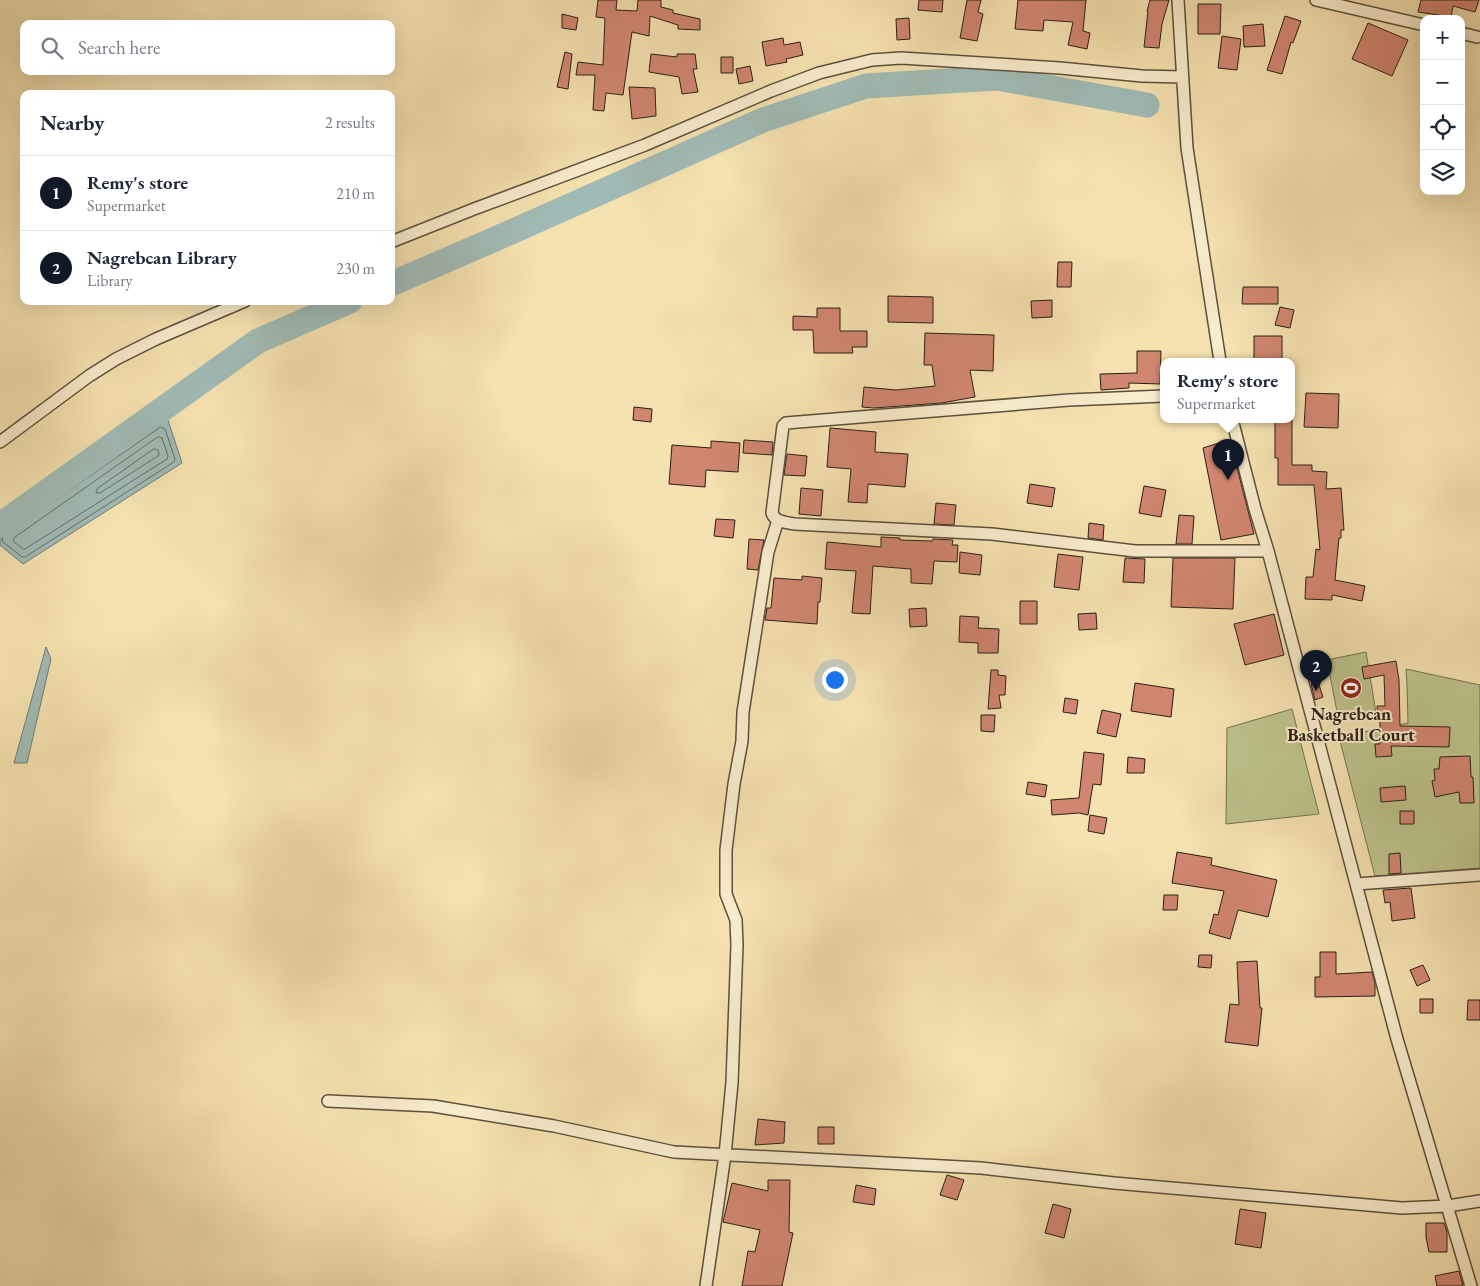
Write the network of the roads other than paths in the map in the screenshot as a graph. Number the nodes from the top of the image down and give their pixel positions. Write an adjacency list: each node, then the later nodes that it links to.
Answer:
1 (1178, 0): 6 (street)
2 (1316, 0): 3 (street)
3 (1420, 24)
4 (1465, 33): 5 (street)
5 (1479, 34)
6 (1182, 77): 7 (street); 9 (street)
7 (395, 240)
8 (236, 305): 12 (street)
9 (1220, 358)
10 (1160, 396): 13 (street)
11 (1233, 423): 14 (street)
12 (0, 442)
13 (778, 520): 14 (street); 18 (street)
14 (1268, 551): 16 (street)
15 (1480, 875): 16 (street)
16 (1356, 884): 20 (street)
17 (328, 1101): 18 (street)
18 (724, 1155): 20 (street); 21 (street)
19 (1480, 1201): 20 (street)
20 (1448, 1206): 22 (street)
21 (706, 1286)
22 (1471, 1286)

